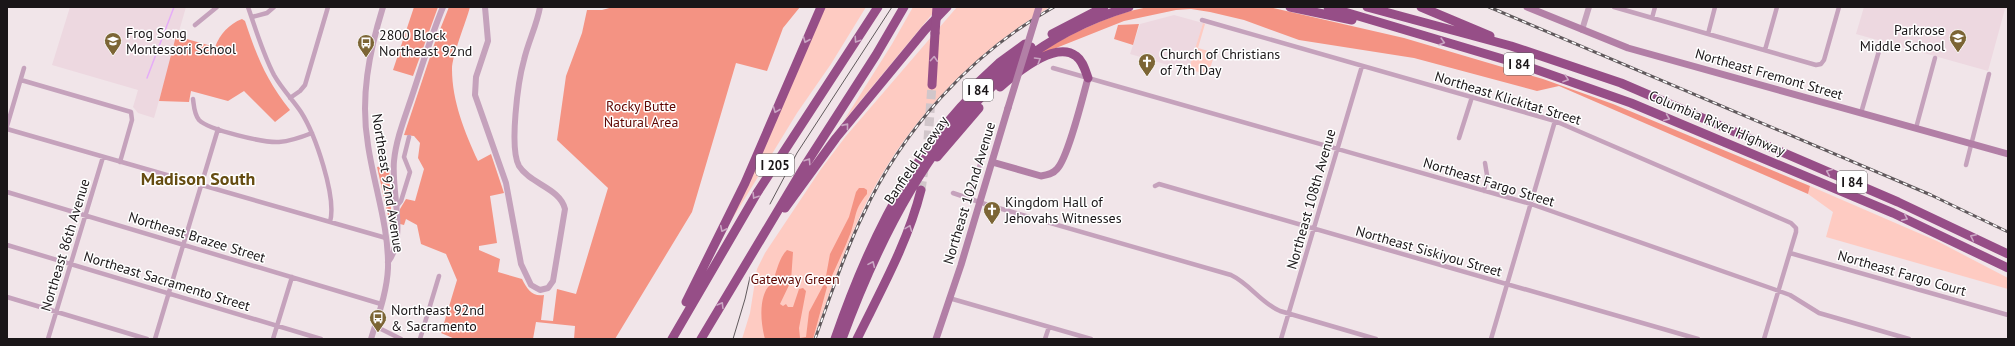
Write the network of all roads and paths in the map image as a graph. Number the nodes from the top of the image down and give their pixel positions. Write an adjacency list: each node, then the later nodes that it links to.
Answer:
1 (217, 7): 31 (street)
2 (248, 7): 28 (street)
3 (274, 7): 28 (street)
4 (328, 7): 48 (street)
5 (383, 7): 85 (street, Northeast 92nd Avenue)
6 (443, 7): 78 (street)
7 (485, 7): 8 (street)
8 (540, 7)
9 (820, 7): 107 (highway, one-way to 107)
10 (878, 7): 107 (highway, I 205, one-way to 107)
11 (904, 7): 81 (highway, I 205, one-way to 11)
12 (937, 7): 46 (highway, one-way to 12, bridge)
13 (947, 7): 81 (highway, one-way to 13)
14 (1038, 7): 35 (main road, Northeast 102nd Avenue, bridge)
15 (1104, 7): 79 (highway, Banfield Freeway / I 84)
16 (1129, 7): 68 (highway, Banfield Freeway / I 84)
17 (1290, 7): 33 (highway, I 84)
18 (1328, 7): 33 (highway)
19 (1366, 7): 37 (highway)
20 (1421, 7): 37 (highway, I 84)
21 (1527, 7): 32 (main road, Northeast Fremont Street)
22 (1589, 7): 32 (street)
23 (1614, 7): 29 (street)
24 (1655, 7): 29 (street)
25 (1716, 7): 34 (street)
26 (1777, 7): 38 (street)
27 (1839, 7): 38 (street)
28 (252, 17): 48 (street)
29 (1652, 18): 34 (street)
30 (1202, 20): 40 (street, Northeast Klickitat Street)
31 (195, 25)
32 (1582, 30): 50 (main road, Northeast Fremont Street)
33 (1404, 31): 84 (highway, Columbia River Highway / I 84, one-way to 84)
34 (1708, 34): 38 (street)
35 (1028, 42): 65 (main road, Northeast 102nd Avenue, bridge); 79 (highway)
36 (1881, 44): 50 (street)
37 (1511, 46): 89 (highway, Columbia River Highway / I 84, one-way to 37)
38 (1764, 50)
39 (1935, 58): 53 (street)
40 (1362, 66): 47 (street, Northeast Klickitat Street); 61 (street, Northeast 108th Avenue)
41 (24, 68): 45 (street)
42 (1053, 68): 44 (street, Northeast Fargo Street)
43 (1989, 74): 60 (street)
44 (1088, 78): 61 (street, Northeast Fargo Street); 65 (main road); 68 (highway, one-way to 44)
45 (21, 80): 52 (street); 64 (street)
46 (932, 85)
47 (1472, 97): 51 (street, Northeast Klickitat Street); 59 (street)
48 (290, 98): 56 (street)
49 (193, 99): 55 (street)
50 (1861, 113): 53 (main road, Northeast Fremont Street)
51 (1555, 121): 77 (street); 88 (street, Northeast Klickitat Street)
52 (7, 126)
53 (1916, 128): 60 (main road, Northeast Fremont Street)
54 (7, 129): 63 (street)
55 (218, 129): 56 (street); 69 (street)
56 (312, 133): 82 (street)
57 (409, 137): 78 (street)
58 (988, 137): 75 (street)
59 (1459, 138)
60 (1971, 144): 62 (main road, Northeast Fremont Street); 67 (street)
61 (1338, 149): 72 (street, Northeast Fargo Street); 83 (street, Northeast 108th Avenue)
62 (2008, 154)
63 (103, 157): 64 (street); 80 (street, Northeast 86th Avenue)
64 (120, 162): 69 (street)
65 (992, 162): 76 (main road, Northeast 102nd Avenue)
66 (1485, 163): 72 (street)
67 (1966, 165)
68 (920, 174): 120 (highway, Banfield Freeway / I 84, one-way to 68)
69 (201, 186): 82 (street); 87 (street)
70 (1155, 186): 83 (street, Northeast Siskiyou Street)
71 (921, 190): 121 (highway, one-way to 71)
72 (1484, 191): 77 (street, Northeast Fargo Street)
73 (7, 192): 80 (street, Northeast Brazee Street)
74 (953, 193): 75 (street)
75 (970, 198): 76 (street)
76 (980, 202): 100 (main road, Northeast 102nd Avenue); 103 (street)
77 (1530, 204): 96 (street); 97 (street, Northeast Fargo Street)
78 (396, 207): 90 (street)
79 (889, 211): 119 (highway, Banfield Freeway / I 84)
80 (85, 215): 87 (street, Northeast Brazee Street); 91 (street, Northeast 86th Avenue)
81 (774, 219): 118 (highway, I 205, one-way to 81)
82 (330, 222): 85 (street)
83 (1314, 230): 96 (street, Northeast Siskiyou Street); 103 (street, Northeast 108th Avenue)
84 (1938, 234): 92 (highway, Columbia River Highway / I 84); 93 (highway)
85 (386, 238): 90 (street, Northeast 92nd Avenue)
86 (7, 244): 91 (street, Northeast Sacramento Street)
87 (183, 244): 95 (street, Northeast Brazee Street); 98 (street)
88 (1790, 253): 97 (street); 104 (street, Northeast Fargo Court)
89 (2008, 254)
90 (388, 262): 101 (street, Northeast 92nd Avenue)
91 (71, 264): 98 (street, Northeast Sacramento Street); 102 (street, Northeast 86th Avenue)
92 (2008, 268)
93 (2008, 273)
94 (439, 276): 116 (street)
95 (292, 277): 101 (street, Northeast Brazee Street); 105 (street)
96 (1507, 284): 127 (street); 128 (street, Northeast Siskiyou Street)
97 (1779, 291): 129 (street); 130 (street, Northeast Fargo Street)
98 (169, 293): 105 (street, Northeast Sacramento Street); 111 (street)
99 (7, 297): 102 (street)
100 (949, 298): 108 (street); 122 (main road, Northeast 102nd Avenue)
101 (381, 304): 106 (street, Northeast 92nd Avenue)
102 (56, 312): 109 (street, Northeast 86th Avenue); 110 (street)
103 (1288, 314): 125 (street, Northeast 108th Avenue); 126 (street)
104 (2008, 315)
105 (277, 326): 112 (street); 113 (street, Northeast Sacramento Street)
106 (375, 326): 114 (street, Northeast 92nd Avenue); 115 (street)
107 (678, 327): 117 (highway, I 205)
108 (1049, 327): 123 (street); 124 (street)
109 (48, 339)
110 (147, 339)
111 (155, 339)
112 (273, 339)
113 (321, 339)
114 (371, 339)
115 (401, 339)
116 (420, 339)
117 (672, 339)
118 (701, 339)
119 (835, 339)
120 (842, 339)
121 (858, 339)
122 (936, 339)
123 (1045, 339)
124 (1091, 339)
125 (1281, 339)
126 (1376, 339)
127 (1491, 339)
128 (1698, 339)
129 (1764, 339)
130 (1909, 339)

